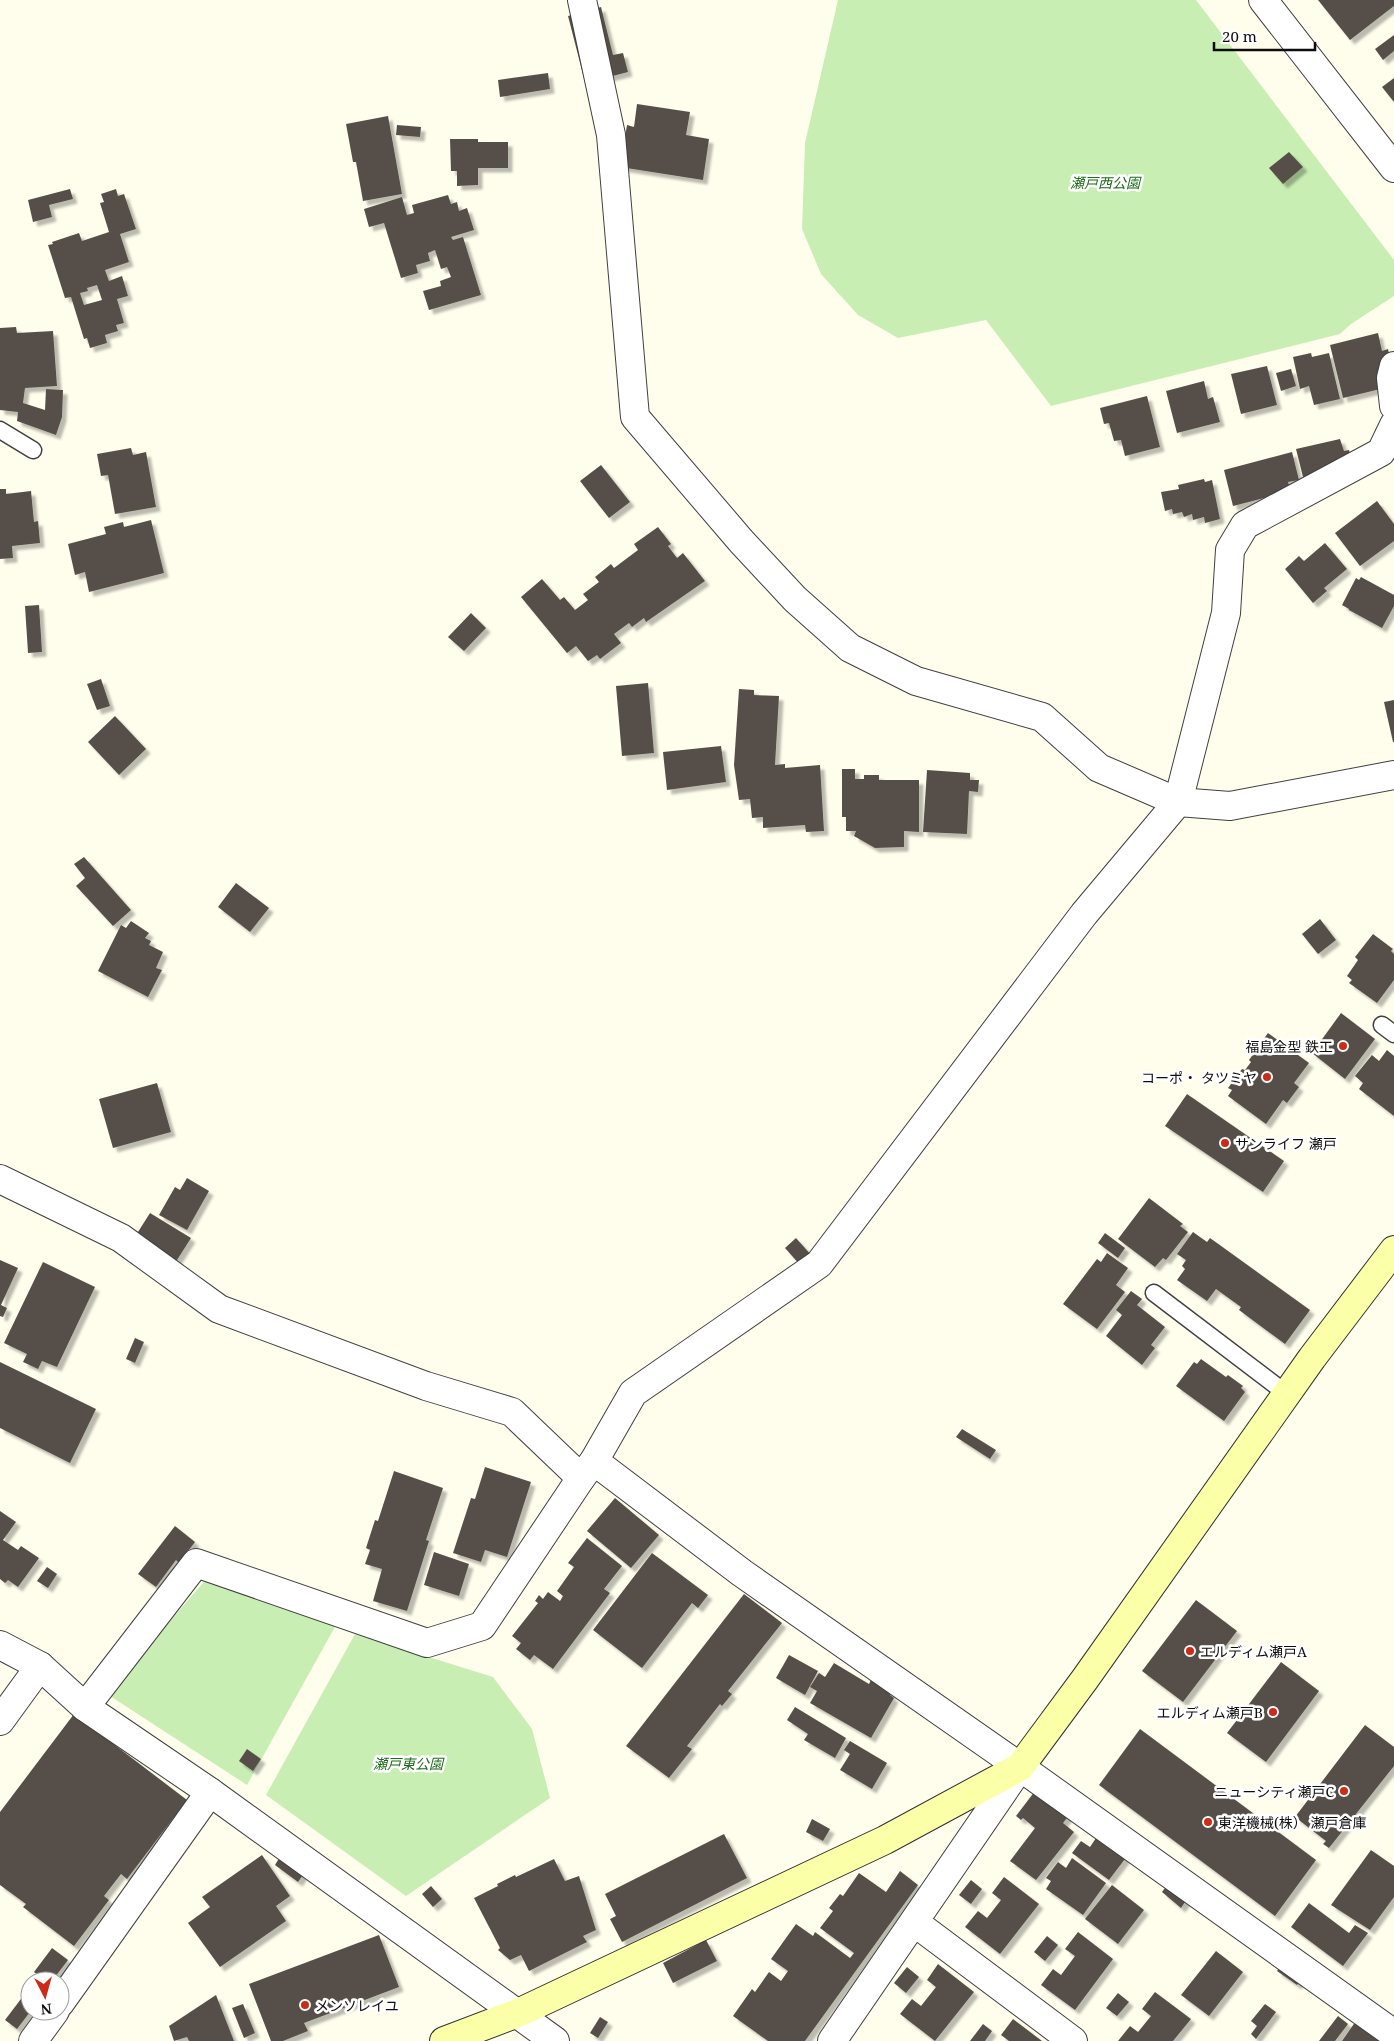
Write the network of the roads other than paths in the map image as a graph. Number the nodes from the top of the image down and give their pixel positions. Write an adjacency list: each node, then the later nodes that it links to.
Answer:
1 (582, 0): 10 (street)
2 (1263, 0): 3 (street)
3 (1394, 168)
4 (1394, 366): 5 (street)
5 (1394, 406)
6 (1394, 425): 10 (street)
7 (0, 430): 8 (lane)
8 (32, 450)
9 (1394, 775): 10 (street)
10 (1178, 802): 15 (street)
11 (0, 1179): 15 (street)
12 (1394, 1250): 14 (street)
13 (1154, 1293): 14 (lane)
14 (1287, 1394): 20 (street)
15 (588, 1470): 18 (street); 20 (street)
16 (0, 1645): 17 (street)
17 (40, 1666): 18 (street); 19 (street)
18 (85, 1707): 21 (street)
19 (0, 1721)
20 (1020, 1767): 22 (street); 24 (street); 26 (street)
21 (210, 1792): 23 (street); 24 (street)
22 (914, 1922): 30 (street); 31 (street)
23 (70, 1990)
24 (518, 2013): 28 (street); 29 (street)
25 (48, 2021): 27 (street)
26 (1394, 2034)
27 (33, 2041)
28 (444, 2041)
29 (555, 2041)
30 (832, 2041)
31 (1073, 2041)

